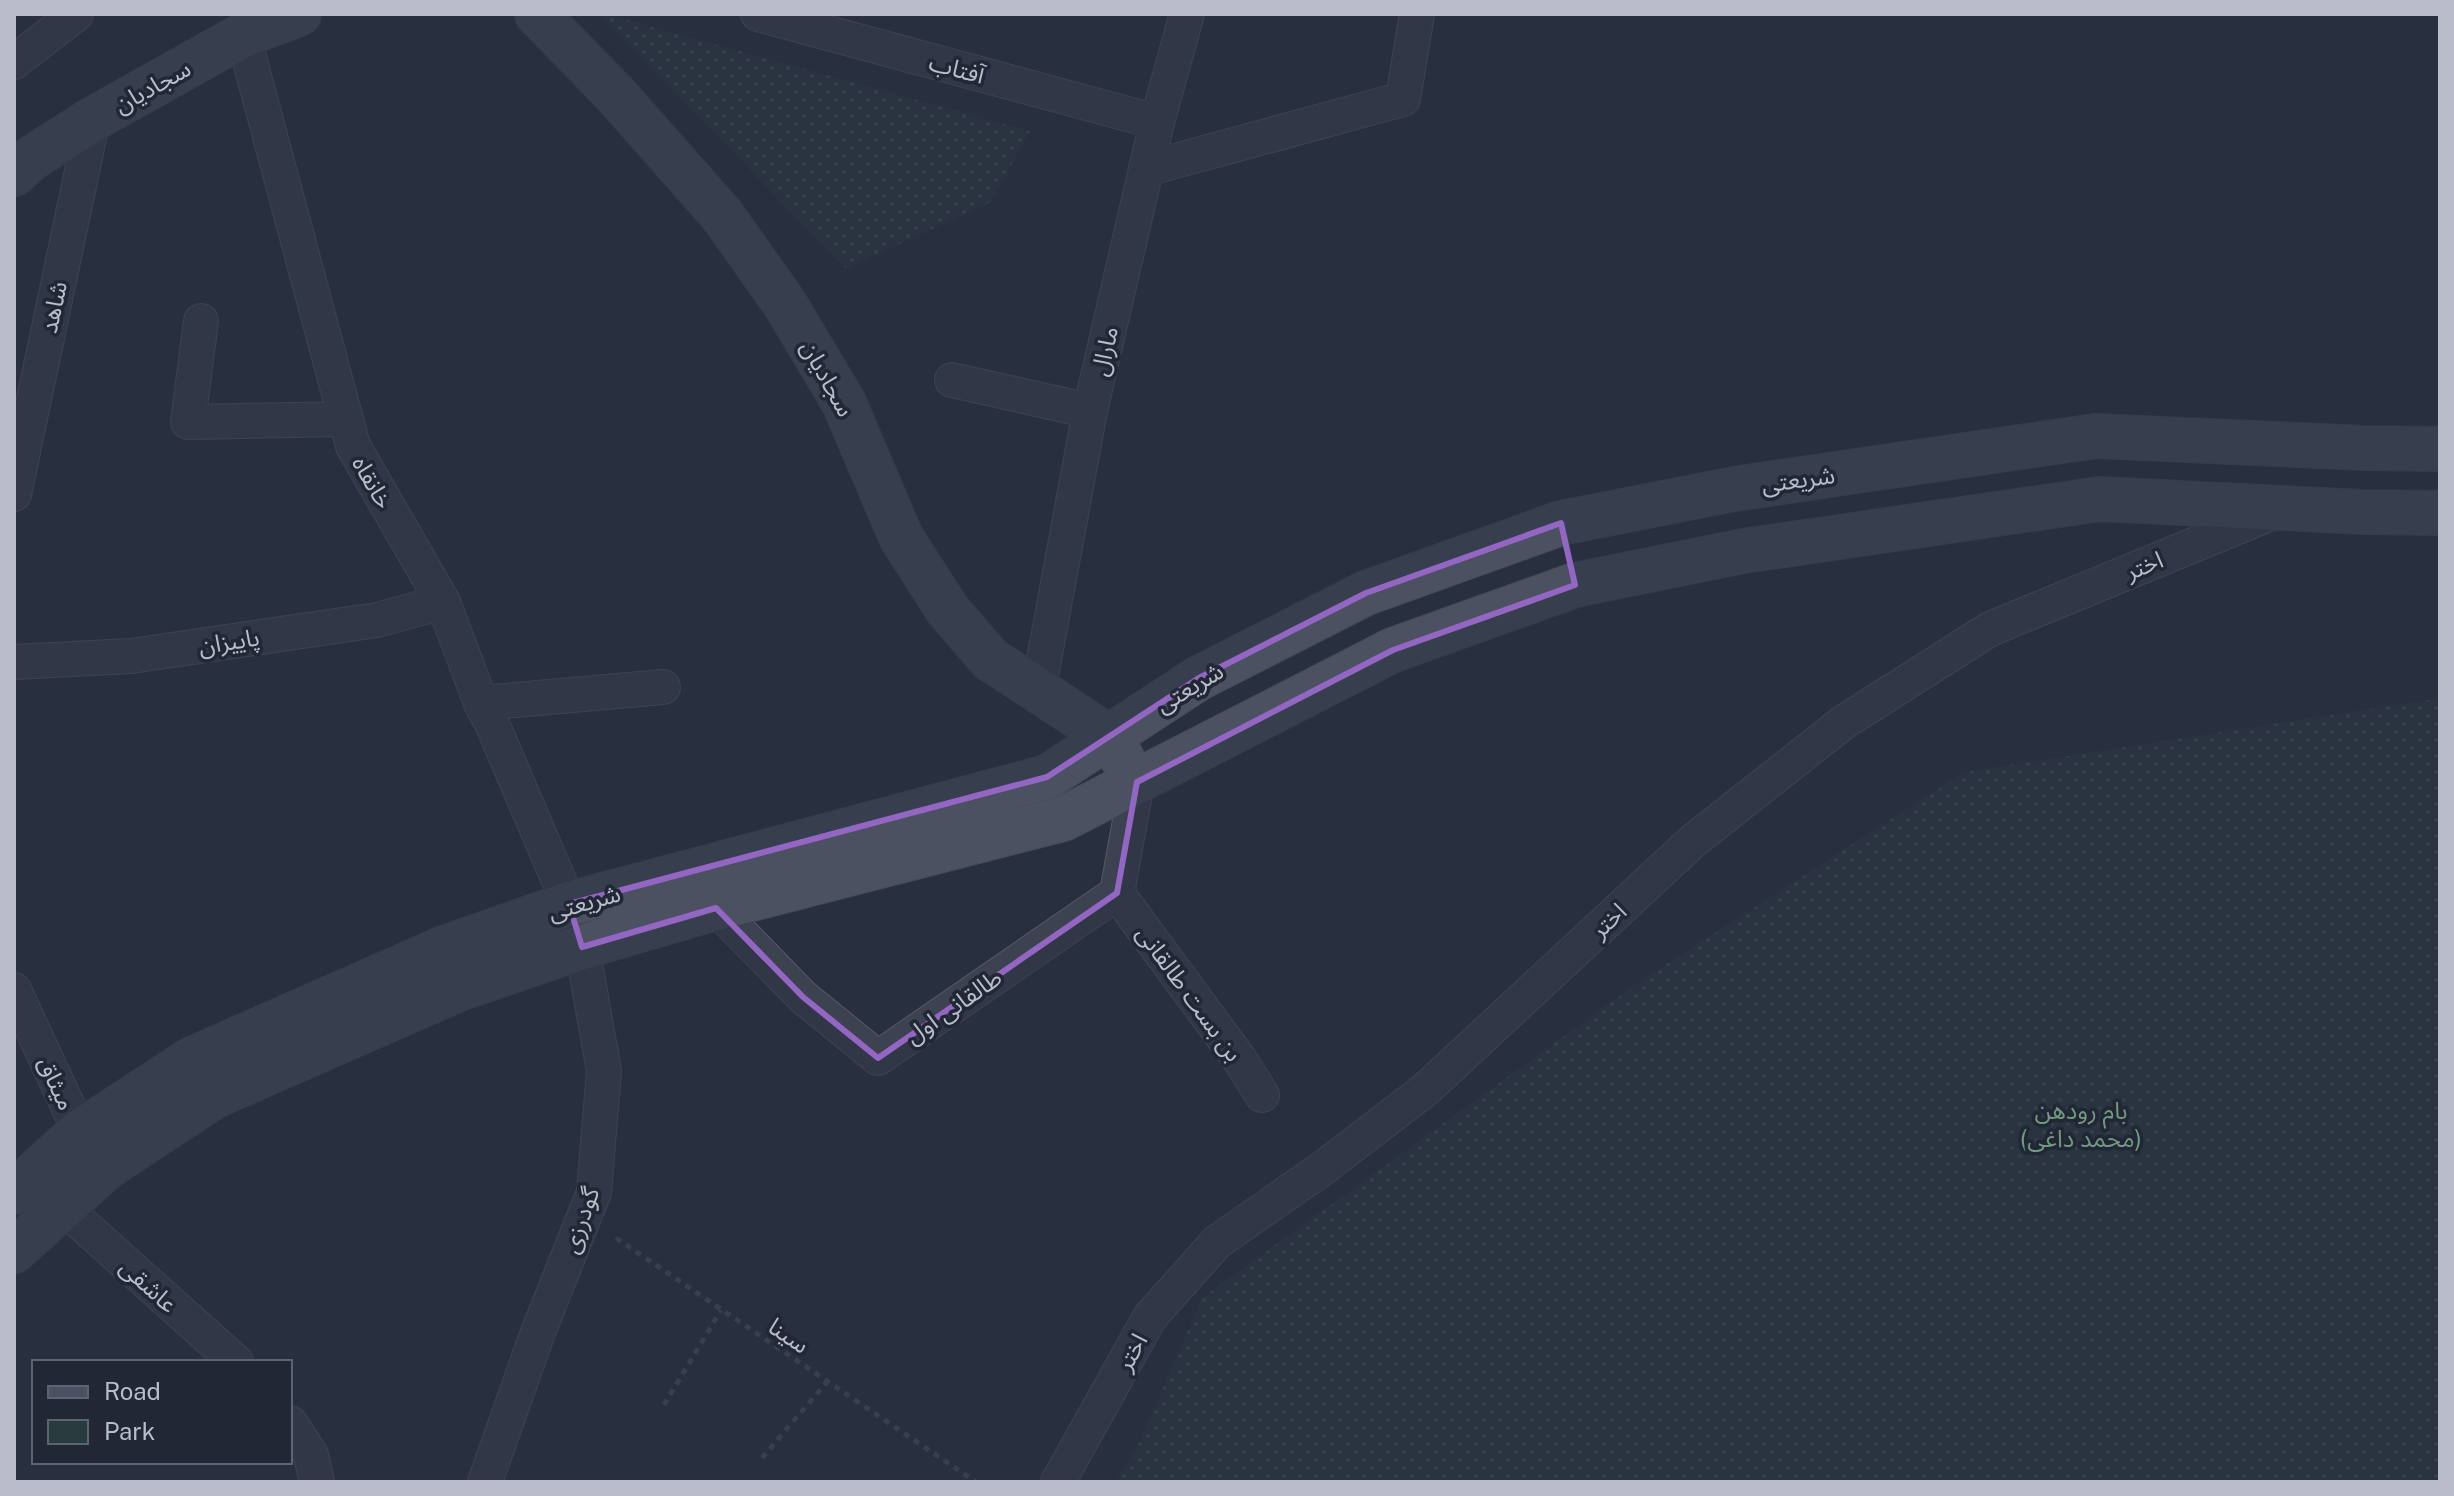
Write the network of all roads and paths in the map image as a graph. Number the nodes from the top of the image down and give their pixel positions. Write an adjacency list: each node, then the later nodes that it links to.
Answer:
1 (76, 14): 8 (street)
2 (299, 14): 7 (street, سجادیان)
3 (537, 14): 26 (street, سجادیان)
4 (758, 14): 10 (street, آفتاب)
5 (1187, 14): 10 (street, مارال)
6 (1417, 14): 11 (street)
7 (243, 35): 9 (street, سجادیان); 16 (street, خانقاه)
8 (14, 62)
9 (93, 119): 12 (street, سجادیان); 18 (street, شاهد)
10 (1157, 122): 11 (street, مارال)
11 (1146, 169): 15 (street, مارال)
12 (14, 174)
13 (201, 321): 16 (street)
14 (952, 380): 15 (street)
15 (1090, 411): 26 (street, مارال)
16 (346, 419): 23 (street, خانقاه)
17 (2440, 449): 21 (street, شریعتی)
18 (14, 494)
19 (2281, 509): 20 (street, شریعتی); 22 (street, شریعتی); 50 (street, اختر)
20 (2440, 513)
21 (1561, 523): 22 (street); 28 (street, شریعتی)
22 (1575, 585): 29 (street, شریعتی)
23 (443, 602): 24 (street, پاییزان); 27 (street, خانقاه)
24 (14, 662)
25 (663, 687): 27 (street)
26 (1038, 692): 28 (street, سجادیان)
27 (481, 703): 31 (street, خانقاه)
28 (1109, 737): 29 (street); 31 (street, شریعتی)
29 (1137, 782): 30 (street); 32 (street, شریعتی)
30 (1117, 893): 32 (street, طالقانی اول); 35 (street, بن بست طالقانی)
31 (569, 904): 33 (street, گودرزی); 36 (street, شریعتی)
32 (716, 908): 33 (street, شریعتی)
33 (582, 947): 38 (street, شریعتی); 39 (street, گودرزی)
34 (14, 990): 36 (street, میثاق)
35 (1262, 1095)
36 (80, 1132): 37 (street, شریعتی)
37 (14, 1192)
38 (63, 1207): 40 (street, شریعتی); 42 (street, عاشقی)
39 (584, 1216): 41 (path, سینا); 48 (street, گودرزی)
40 (14, 1251)
41 (721, 1310): 43 (path, سینا); 44 (path)
42 (234, 1360)
43 (827, 1382): 46 (path); 49 (path, سینا)
44 (664, 1405)
45 (292, 1426): 47 (street)
46 (762, 1458)
47 (317, 1482)
48 (485, 1482)
49 (976, 1482)
50 (1058, 1482)

